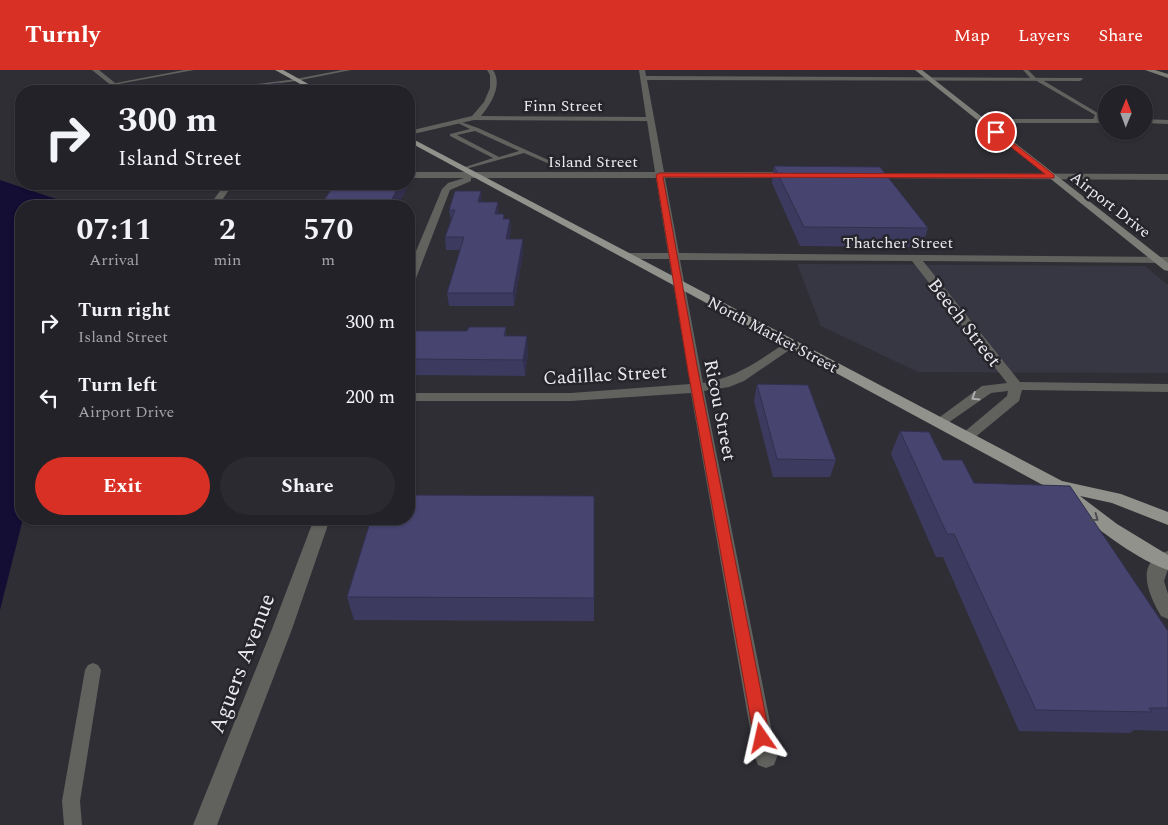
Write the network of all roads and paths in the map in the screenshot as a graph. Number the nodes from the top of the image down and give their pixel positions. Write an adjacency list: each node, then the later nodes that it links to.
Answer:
1 (96, 70): 19 (street)
2 (192, 70): 19 (lane)
3 (278, 70): 18 (main road)
4 (349, 70): 18 (lane)
5 (490, 70): 23 (street)
6 (716, 70): 14 (street)
7 (918, 70): 15 (street, Airport Drive)
8 (1025, 70): 16 (lane)
9 (1148, 70): 12 (street)
10 (1152, 70): 12 (street)
11 (642, 74): 14 (street); 24 (street, Ricou Street)
12 (1168, 76)
13 (256, 77): 21 (lane)
14 (720, 78): 15 (street)
15 (929, 79): 16 (street); 25 (street, Airport Drive)
16 (1036, 79): 17 (street); 26 (lane)
17 (1080, 79)
18 (296, 80): 20 (main road); 21 (lane)
19 (113, 84)
20 (305, 84): 22 (lane)
21 (261, 85)
22 (301, 85)
23 (474, 118): 24 (street, Finn Street); 29 (street, Finn Street)
24 (651, 119): 43 (street, Ricou Street)
25 (981, 120): 26 (street); 47 (street, Airport Drive)
26 (1094, 121): 27 (street)
27 (1098, 121)
28 (1153, 121): 30 (street)
29 (460, 122): 31 (lane); 32 (street, Finn Street)
30 (1168, 122)
31 (476, 129): 33 (lane); 39 (lane)
32 (415, 132)
33 (491, 136): 34 (lane); 35 (lane)
34 (481, 138)
35 (502, 141): 37 (lane); 38 (lane)
36 (415, 143): 41 (main road, North Market Street)
37 (493, 143)
38 (524, 151): 39 (lane); 40 (lane)
39 (499, 158): 41 (lane)
40 (554, 164)
41 (464, 169): 44 (main road, North Market Street)
42 (415, 175): 44 (street, Island Street)
43 (660, 175): 44 (street, Island Street); 45 (street, Island Street); 50 (street, Ricou Street)
44 (477, 176): 49 (main road, North Market Street); 53 (street)
45 (798, 176)
46 (857, 176): 47 (street)
47 (1052, 176): 48 (street); 52 (street, Airport Drive)
48 (1168, 177)
49 (628, 256): 50 (street, Thatcher Street); 55 (main road, North Market Street)
50 (673, 257): 51 (street, Thatcher Street); 55 (street, Ricou Street)
51 (915, 258): 52 (street, Thatcher Street); 57 (street, Beech Street)
52 (1162, 260): 54 (street, Airport Drive)
53 (415, 266)
54 (1168, 268)
55 (678, 283): 56 (main road, North Market Street); 58 (street, Ricou Street)
56 (792, 344): 58 (street, Cadillac Street); 61 (main road, North Market Street)
57 (1016, 386): 59 (street); 61 (street, one-way to 61); 62 (street)
58 (697, 388): 60 (street, Cadillac Street); 69 (street, Ricou Street)
59 (1168, 388)
60 (415, 396)
61 (940, 422): 62 (main road, North Market Street)
62 (968, 436): 63 (main road, North Market Street)
63 (1058, 486): 64 (main road, North Market Street); 66 (main road, North Market Street, one-way to 66)
64 (1168, 519)
65 (320, 525): 71 (street, Aguers Avenue)
66 (1167, 561): 67 (street)
67 (1168, 611)
68 (93, 670): 70 (lane)
69 (766, 757)
70 (73, 825)
71 (205, 825)

